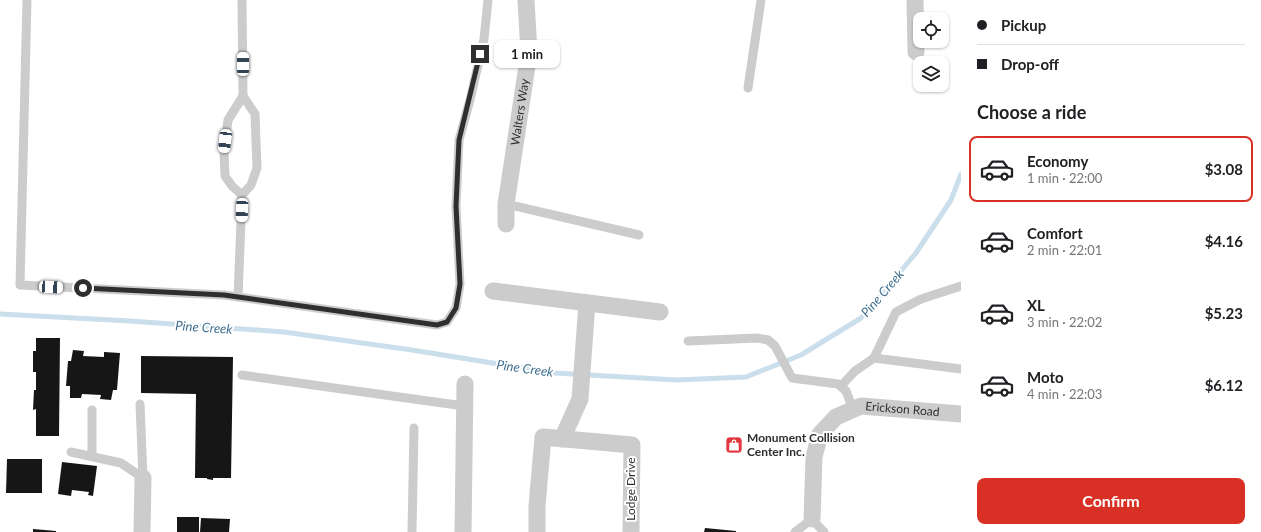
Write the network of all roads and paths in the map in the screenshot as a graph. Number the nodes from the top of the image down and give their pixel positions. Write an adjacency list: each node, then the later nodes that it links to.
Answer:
1 (27, 0): 16 (lane)
2 (242, 0): 9 (lane)
3 (488, 0): 16 (lane)
4 (526, 0): 11 (street, Walters Way)
5 (761, 0): 8 (lane)
6 (915, 0): 7 (street)
7 (916, 52)
8 (748, 88)
9 (243, 96): 10 (lane); 10 (lane)
10 (242, 195): 16 (lane)
11 (506, 204): 12 (street, Walters Way); 13 (lane)
12 (506, 224)
13 (639, 236)
14 (961, 286): 20 (lane)
15 (493, 291): 17 (street)
16 (238, 297)
17 (587, 303): 18 (street); 31 (street)
18 (660, 312)
19 (688, 341): 24 (lane)
20 (874, 358): 21 (lane); 24 (lane)
21 (961, 369)
22 (242, 375): 26 (lane)
23 (465, 384): 26 (street)
24 (841, 386): 27 (lane)
25 (140, 404): 34 (lane)
26 (464, 406): 38 (street)
27 (853, 409): 29 (street, Erickson Road); 35 (street, Erickson Road)
28 (92, 410): 33 (lane)
29 (961, 414)
30 (414, 428): 37 (lane)
31 (562, 439): 39 (street, Lodge Drive); 40 (street, Lodge Drive)
32 (72, 452): 33 (lane)
33 (92, 456): 34 (lane)
34 (143, 478): 36 (street)
35 (812, 519): 41 (lane); 42 (lane)
36 (142, 532)
37 (412, 532)
38 (463, 532)
39 (537, 532)
40 (631, 532)
41 (795, 532)
42 (824, 532)

